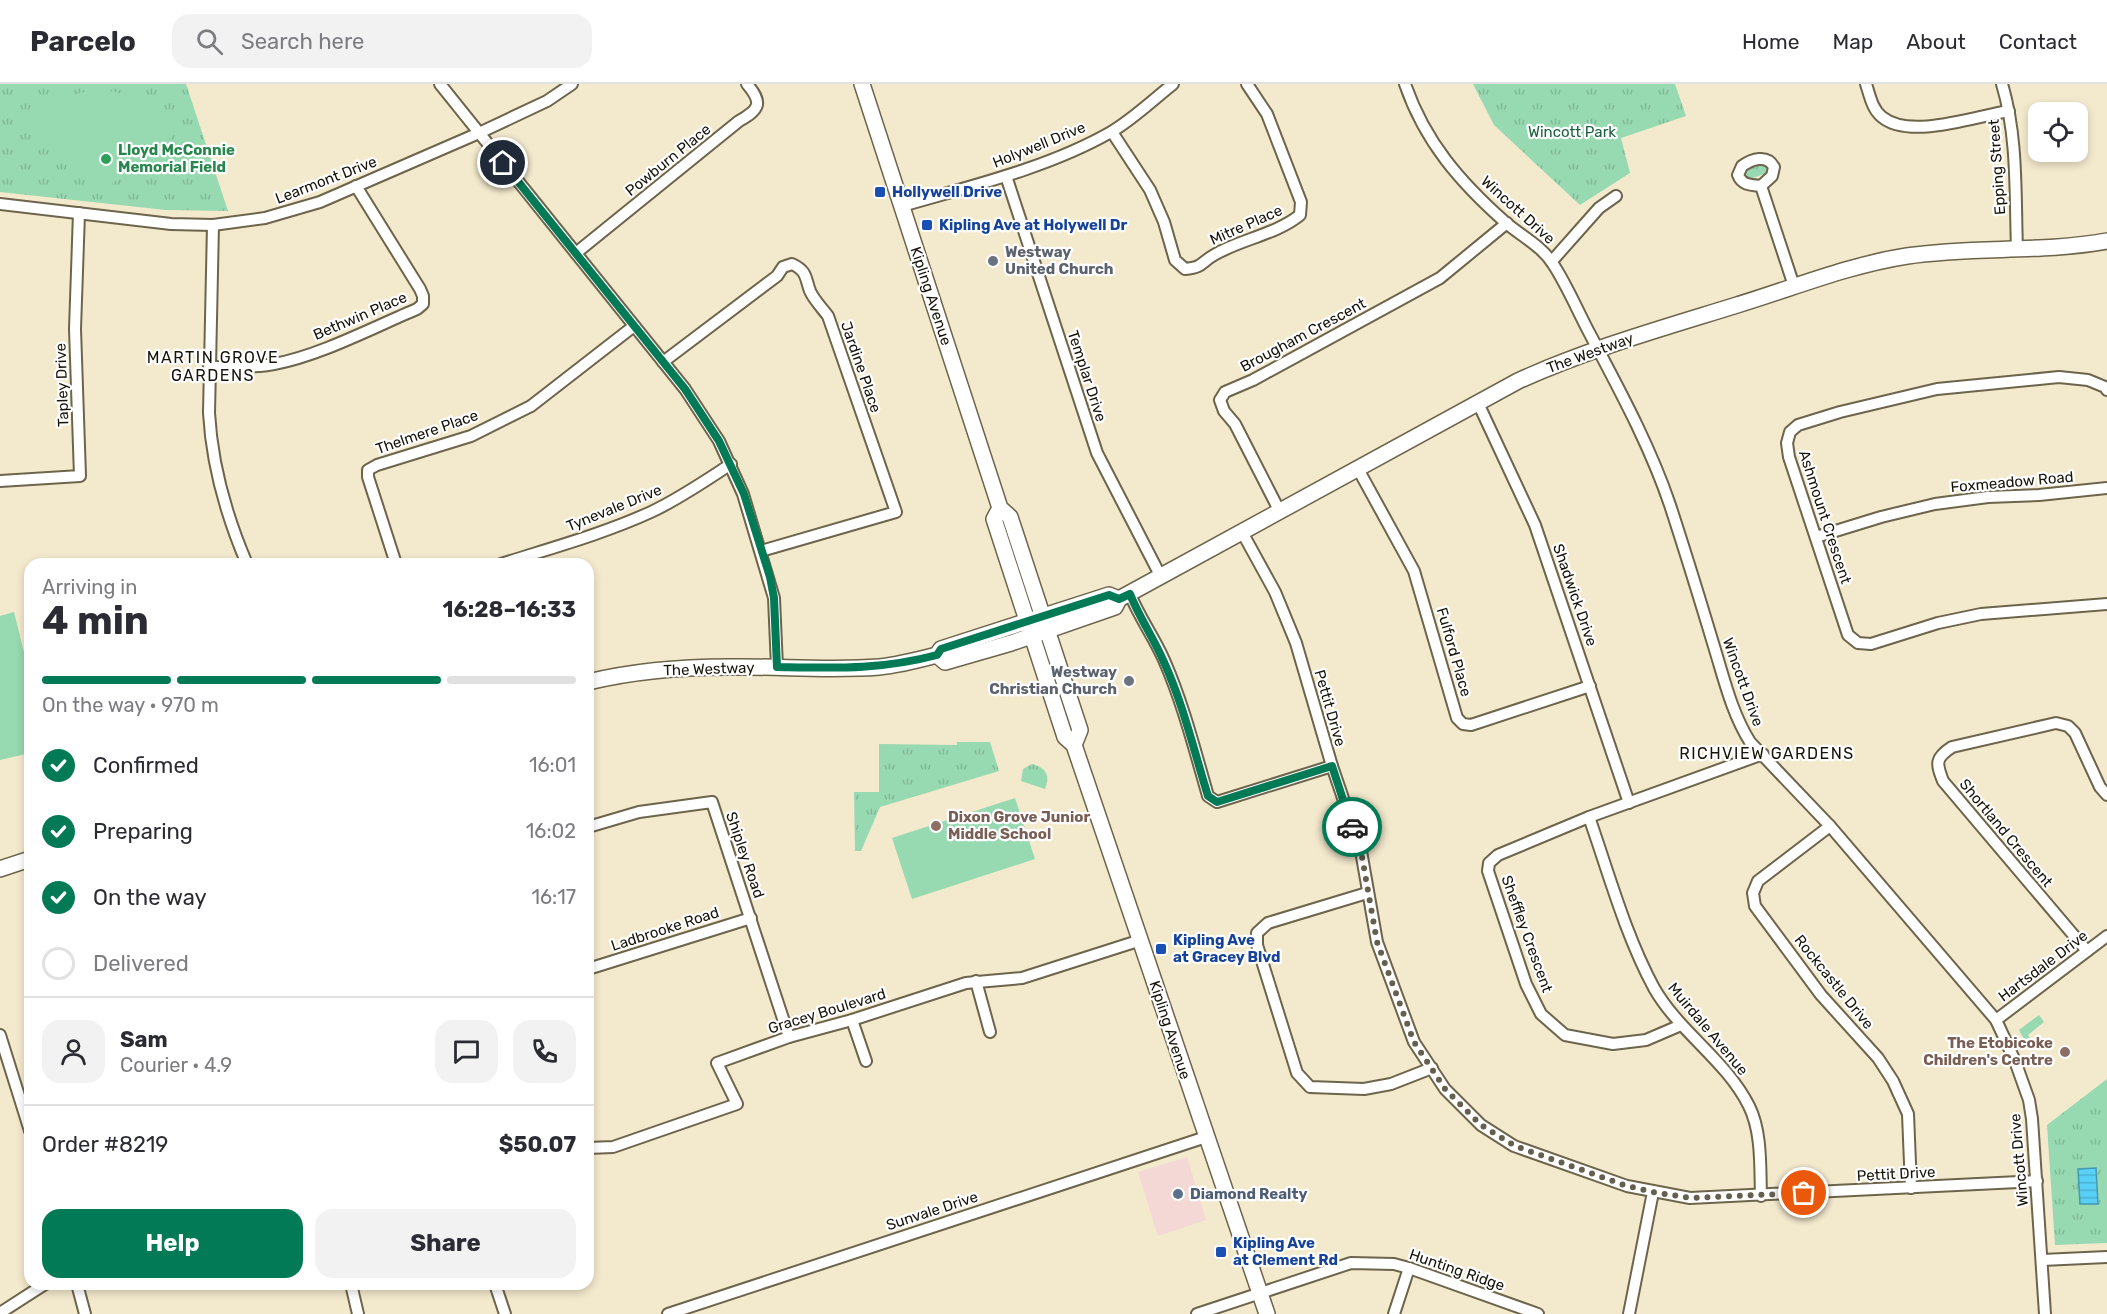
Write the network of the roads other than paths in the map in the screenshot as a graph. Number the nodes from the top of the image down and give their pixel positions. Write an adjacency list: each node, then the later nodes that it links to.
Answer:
1 (440, 84): 12 (street)
2 (572, 84): 12 (street, Learmont Drive)
3 (747, 84): 24 (street, Powburn Place)
4 (862, 84): 18 (main road, Kipling Avenue)
5 (1173, 84): 11 (street, Holywell Drive)
6 (1247, 84): 11 (street, Mitre Place)
7 (1405, 84): 20 (street, Wincott Drive)
8 (1866, 84): 10 (street)
9 (2002, 84): 10 (street, Epping Street)
10 (2008, 111): 23 (street, Epping Street)
11 (1112, 132): 13 (street, Holywell Drive)
12 (479, 133): 14 (street, Learmont Drive); 24 (street)
13 (1006, 176): 18 (street, Holywell Drive); 45 (street, Templar Drive)
14 (356, 186): 21 (street, Learmont Drive); 30 (street, Bethwin Place)
15 (1761, 186): 26 (street)
16 (1616, 196): 25 (street)
17 (0, 204): 19 (street, Learmont Drive)
18 (902, 206): 37 (main road, Kipling Avenue)
19 (79, 213): 21 (street, Learmont Drive); 35 (street, Tapley Drive)
20 (1507, 223): 25 (street, Wincott Drive); 38 (street, Brougham Crescent)
21 (213, 225): 30 (street)
22 (2107, 241): 23 (main road, The Westway)
23 (2017, 249): 26 (main road, The Westway)
24 (576, 253): 27 (street)
25 (1552, 261): 28 (street, Wincott Drive)
26 (1794, 286): 28 (main road, The Westway)
27 (634, 326): 29 (street); 43 (street, Thelmere Place)
28 (1598, 349): 32 (main road, The Westway); 57 (street, Wincott Drive)
29 (663, 362): 33 (street); 41 (street, Jardine Place)
30 (209, 367): 42 (street)
31 (2107, 390): 40 (street, Ashmount Crescent)
32 (1478, 403): 34 (main road, The Westway); 55 (street, Shadwick Drive)
33 (731, 464): 41 (street); 44 (street, Tynevale Drive)
34 (1358, 469): 38 (main road, The Westway); 55 (street, Fulford Place)
35 (0, 481)
36 (2107, 488): 40 (street, Foxmeadow Road)
37 (1000, 508): 48 (main road, Kipling Avenue); 49 (main road, Kipling Avenue)
38 (1280, 512): 39 (main road, The Westway)
39 (1242, 532): 45 (main road, The Westway); 58 (street, Pettit Drive)
40 (1816, 537): 47 (street, Ashmount Crescent)
41 (761, 551): 53 (street)
42 (244, 558)
43 (394, 558)
44 (520, 558)
45 (1161, 577): 46 (main road, The Westway)
46 (1125, 596): 48 (main road, The Westway); 50 (main road, The Westway); 58 (street)
47 (2107, 604)
48 (1042, 615): 49 (main road, The Westway); 50 (main road, Kipling Avenue)
49 (1027, 620): 51 (main road, Kipling Avenue); 52 (main road, The Westway)
50 (1047, 630): 51 (main road, The Westway); 56 (main road, Kipling Avenue)
51 (1032, 636): 52 (main road, The Westway); 56 (main road, Kipling Avenue)
52 (937, 655): 53 (main road, The Westway)
53 (777, 667): 54 (main road, The Westway)
54 (594, 681)
55 (1590, 686): 60 (street, Shadwick Drive)
56 (1074, 745): 69 (main road, Kipling Avenue)
57 (1763, 754): 60 (street, Sheffley Crescent); 63 (street, Wincott Drive)
58 (1332, 766): 66 (street, Pettit Drive)
59 (2107, 795): 70 (street, Shortland Crescent)
60 (1629, 803): 61 (street, Sheffley Crescent)
61 (1589, 817): 75 (street, Muirdale Avenue); 75 (street, Sheffley Crescent)
62 (594, 825): 67 (street, Shipley Road)
63 (1830, 826): 74 (street, Wincott Drive); 85 (street, Rockcastle Drive)
64 (24, 861): 65 (main road)
65 (0, 869)
66 (1367, 893): 80 (street, Pettit Drive); 80 (street)
67 (751, 918): 71 (street, Ladbrooke Road); 78 (street, Shipley Road)
68 (2107, 936): 70 (street, Hartsdale Drive)
69 (1141, 940): 72 (street, Gracey Boulevard); 82 (main road, Kipling Avenue)
70 (2086, 951): 74 (street, Hartsdale Drive)
71 (594, 967)
72 (976, 981): 73 (street, Gracey Boulevard); 76 (street)
73 (852, 1020): 78 (street, Gracey Boulevard); 79 (street)
74 (1996, 1020): 84 (street, Wincott Drive)
75 (1681, 1025): 87 (street, Muirdale Avenue)
76 (990, 1032)
77 (0, 1035): 81 (street)
78 (789, 1037): 83 (street, Gracey Boulevard)
79 (866, 1061)
80 (1432, 1068): 86 (street, Pettit Drive)
81 (24, 1112)
82 (1206, 1137): 95 (main road, Kipling Avenue); 100 (street, Sunvale Drive)
83 (594, 1148)
84 (2037, 1181): 85 (street, Pettit Drive); 89 (street, Wincott Drive)
85 (1911, 1188): 87 (street, Pettit Drive)
86 (1653, 1192): 87 (street, Pettit Drive); 105 (street)
87 (1761, 1196)
88 (2107, 1257): 89 (street)
89 (2042, 1260): 106 (street, Wincott Drive)
90 (1409, 1268): 95 (street, Hunting Ridge); 103 (street); 104 (street, Hunting Ridge)
91 (36, 1290): 96 (street)
92 (78, 1290): 97 (street)
93 (352, 1290): 98 (street)
94 (497, 1290): 99 (street)
95 (1260, 1292): 101 (street, Hunting Ridge); 102 (main road, Kipling Avenue)
96 (0, 1313)
97 (85, 1314)
98 (358, 1314)
99 (505, 1314)
100 (668, 1314)
101 (1197, 1314)
102 (1268, 1314)
103 (1394, 1314)
104 (1538, 1314)
105 (1629, 1314)
106 (2045, 1314)

